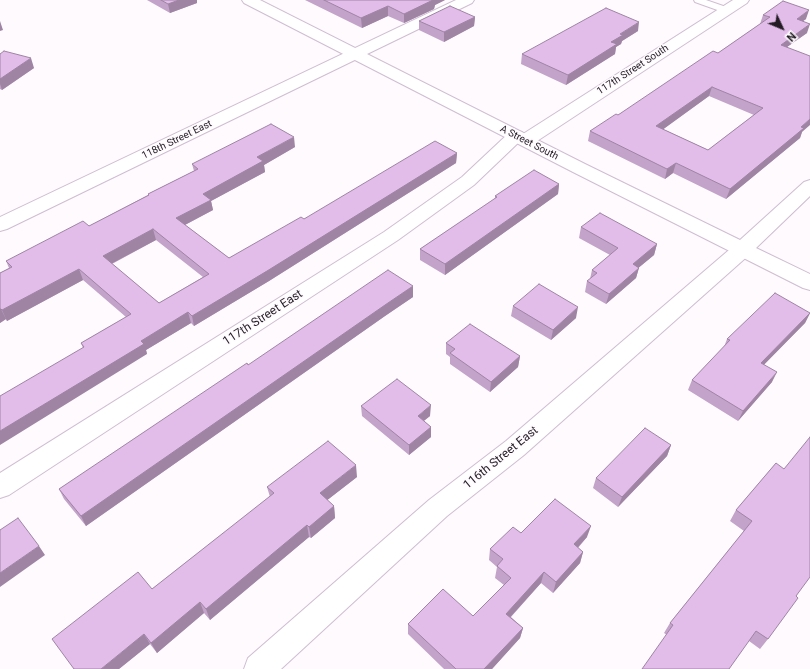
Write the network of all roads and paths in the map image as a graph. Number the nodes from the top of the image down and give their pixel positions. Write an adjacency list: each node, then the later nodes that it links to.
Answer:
1 (249, 0): 7 (street, A Street South)
2 (467, 0): 7 (street, 118th Street East)
3 (689, 0): 4 (lane)
4 (699, 0): 6 (lane)
5 (742, 0): 6 (street, 117th Street South)
6 (726, 10): 8 (street, 117th Street South)
7 (354, 54): 8 (street, A Street South); 10 (street, 118th Street East)
8 (520, 138): 11 (street, A Street South); 13 (street, 117th Street East)
9 (810, 186): 11 (street, 116th Street East)
10 (0, 225)
11 (743, 249): 12 (street, A Street South); 14 (street, 116th Street East)
12 (810, 283)
13 (0, 487)
14 (259, 669)

